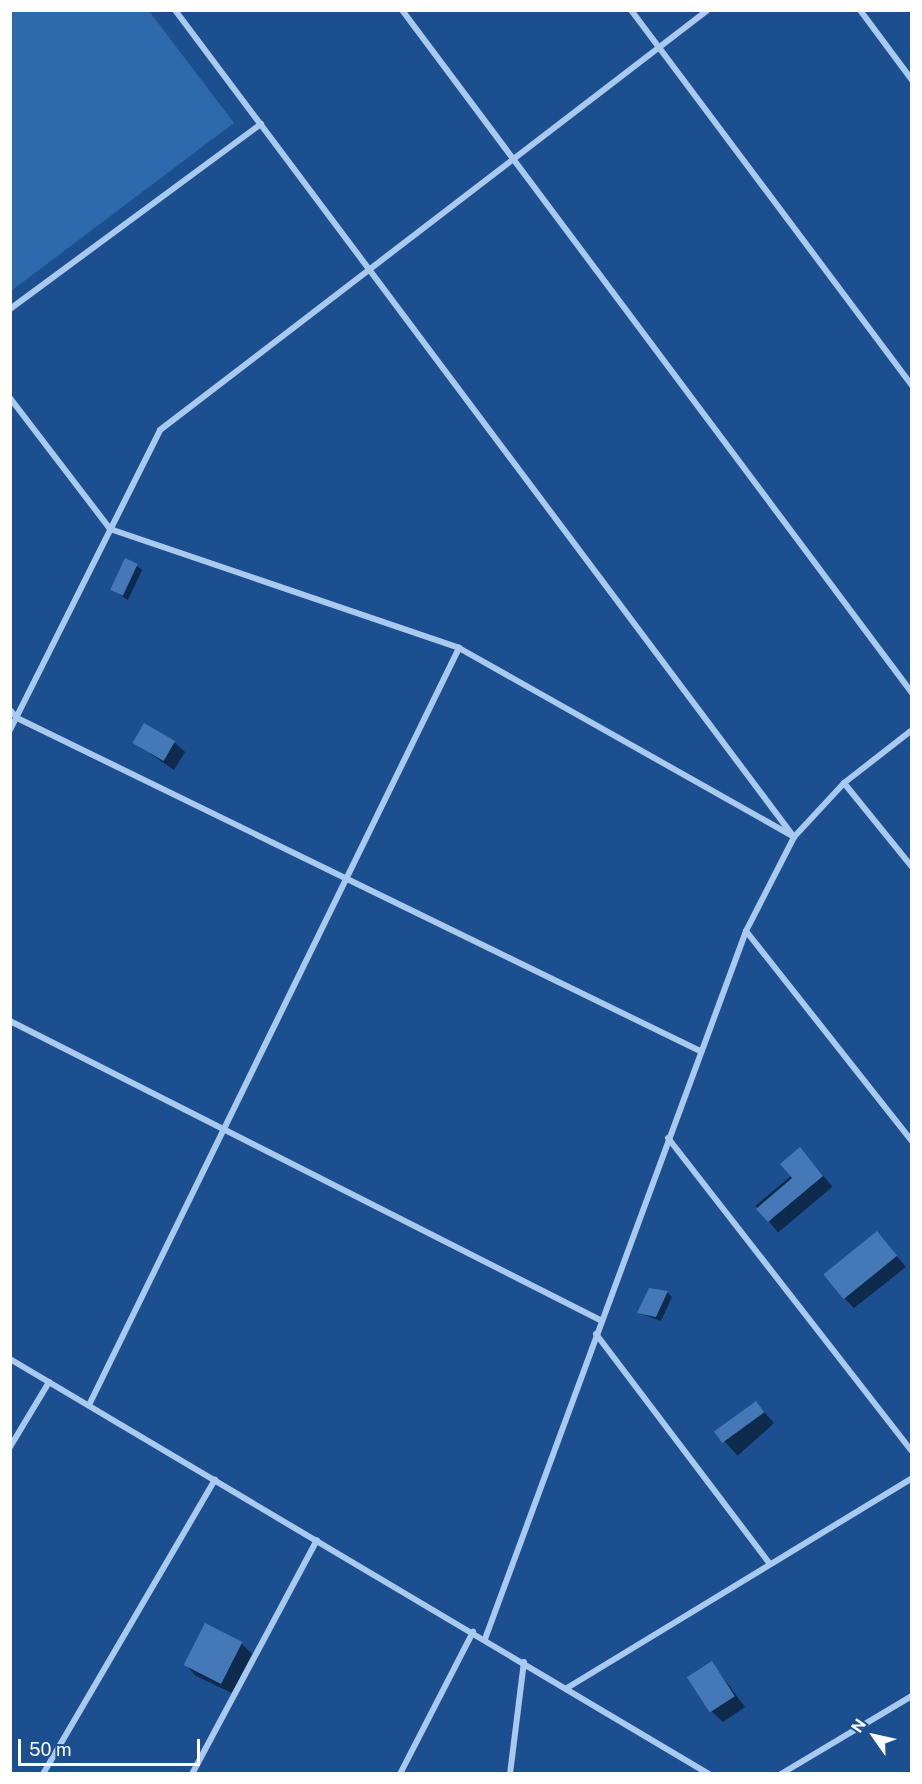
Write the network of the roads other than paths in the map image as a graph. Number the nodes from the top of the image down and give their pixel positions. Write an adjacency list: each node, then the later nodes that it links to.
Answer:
1 (175, 10): 8 (street)
2 (402, 10): 9 (street)
3 (631, 10): 6 (street)
4 (708, 10): 6 (street)
5 (860, 10): 7 (street)
6 (659, 48): 9 (street); 12 (street)
7 (912, 80)
8 (261, 124): 10 (street); 11 (street)
9 (513, 160): 10 (street); 16 (street)
10 (369, 270): 14 (street); 22 (street)
11 (10, 309)
12 (912, 385)
13 (10, 398): 14 (street)
14 (111, 529): 15 (street); 18 (street)
15 (459, 648): 22 (street); 24 (street)
16 (912, 693)
17 (10, 710): 18 (street)
18 (17, 718): 19 (street); 24 (street)
19 (10, 730)
20 (912, 730): 21 (street)
21 (844, 783): 22 (street); 23 (street)
22 (794, 837): 25 (street)
23 (912, 867)
24 (346, 879): 27 (street); 28 (street)
25 (746, 931): 27 (street); 30 (street)
26 (10, 1021): 28 (street)
27 (700, 1051): 29 (street)
28 (224, 1129): 31 (street); 35 (street)
29 (668, 1138): 31 (street); 37 (street)
30 (912, 1141)
31 (600, 1320): 32 (street)
32 (596, 1334): 41 (street); 43 (street)
33 (10, 1359): 34 (street)
34 (49, 1382): 35 (street); 36 (street)
35 (89, 1406): 39 (street)
36 (10, 1447)
37 (912, 1451)
38 (912, 1478): 41 (street)
39 (216, 1480): 40 (street); 47 (street)
40 (317, 1540): 42 (street); 48 (street)
41 (770, 1564): 45 (street)
42 (473, 1632): 43 (street); 49 (street)
43 (485, 1639): 44 (street)
44 (524, 1662): 45 (street); 50 (street)
45 (567, 1688): 51 (street)
46 (912, 1696): 52 (street)
47 (43, 1773)
48 (192, 1773)
49 (400, 1773)
50 (510, 1773)
51 (709, 1773)
52 (781, 1773)

